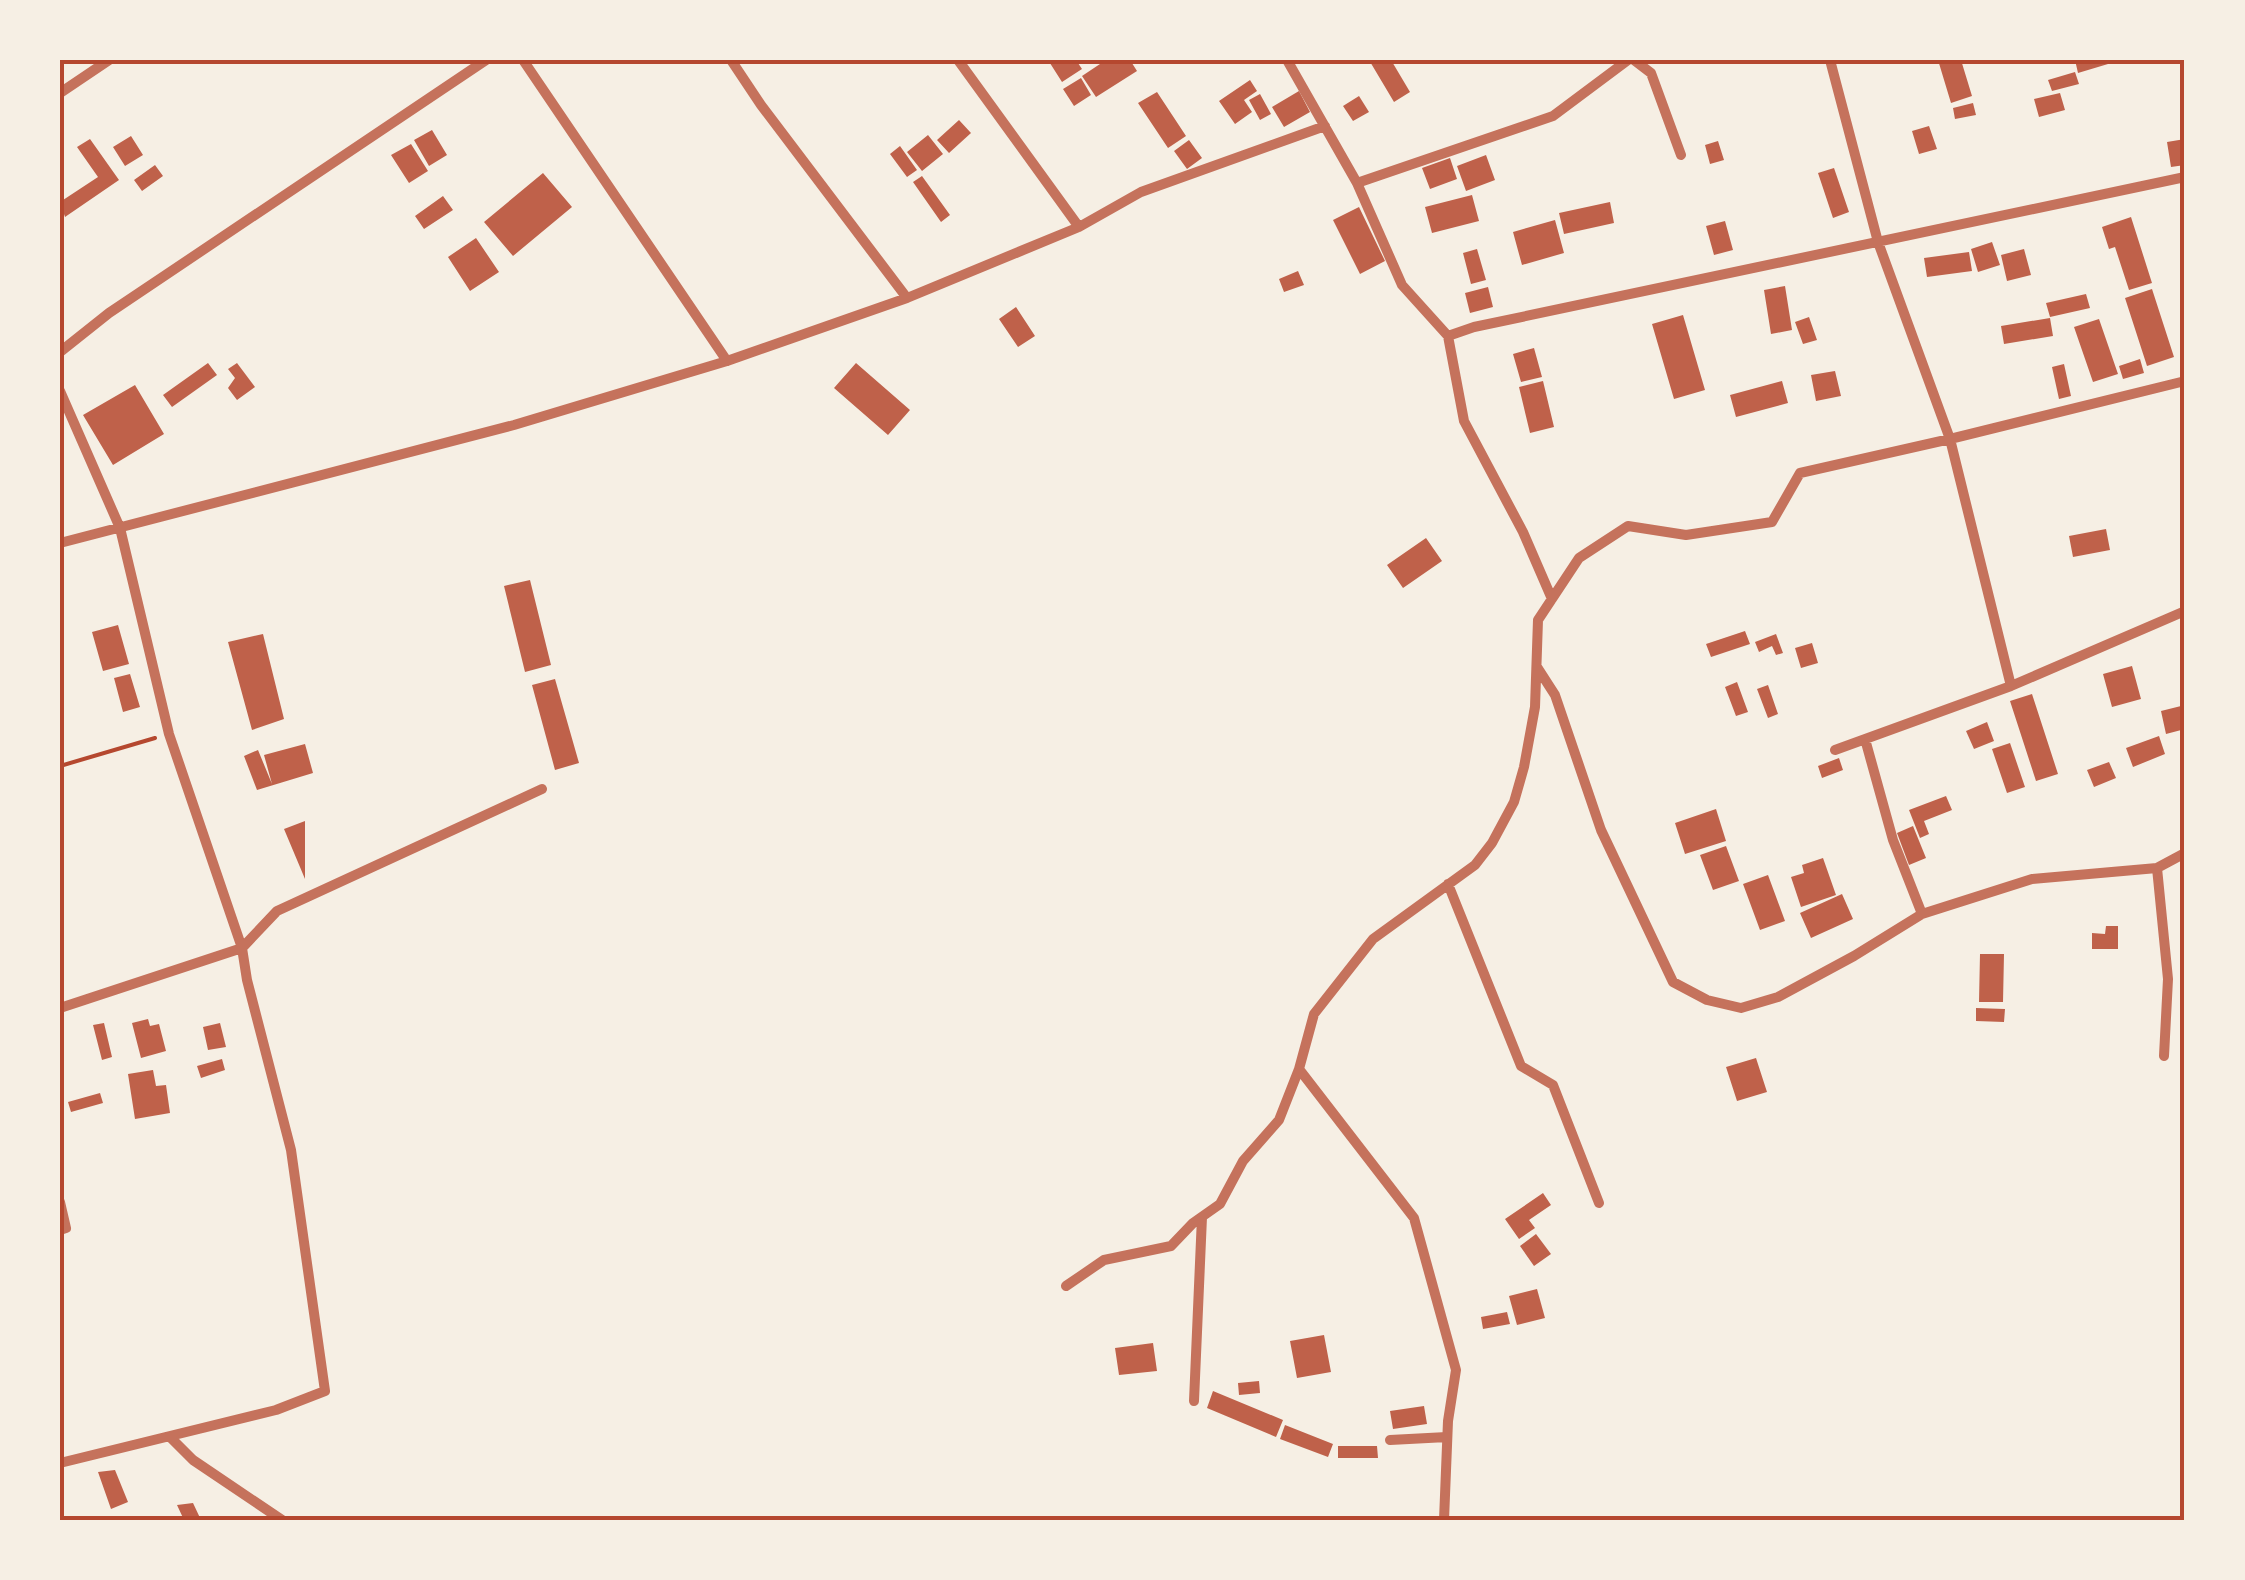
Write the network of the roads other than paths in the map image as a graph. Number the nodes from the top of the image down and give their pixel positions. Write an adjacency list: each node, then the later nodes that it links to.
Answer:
1 (110, 60): 9 (street)
2 (486, 60): 18 (street)
3 (522, 60): 19 (street)
4 (731, 60): 16 (street)
5 (958, 60): 14 (street)
6 (1287, 60): 10 (street)
7 (1631, 60): 11 (street); 13 (street)
8 (1830, 60): 15 (street)
9 (60, 93)
10 (1325, 126): 13 (street); 14 (street)
11 (1681, 154)
12 (2185, 177): 15 (street)
13 (1357, 183): 17 (street)
14 (1079, 227): 16 (street)
15 (1878, 242): 17 (street); 22 (street)
16 (908, 298): 19 (street)
17 (1448, 336): 25 (street)
18 (60, 352)
19 (727, 361): 23 (street)
20 (2185, 380): 22 (street)
21 (60, 390): 23 (street)
22 (1950, 440): 25 (street); 28 (street)
23 (120, 528): 24 (street); 36 (street)
24 (60, 543)
25 (1552, 598): 27 (street)
26 (2185, 611): 28 (street)
27 (1536, 666): 34 (street); 35 (street)
28 (2011, 686): 29 (street)
29 (1865, 738): 30 (street); 35 (street)
30 (1835, 750)
31 (542, 789): 36 (street)
32 (2185, 853): 33 (street)
33 (2157, 868): 35 (street); 38 (street)
34 (1448, 884): 39 (street); 41 (street)
35 (1922, 914)
36 (242, 948): 37 (street); 46 (street)
37 (60, 1008)
38 (2164, 1056)
39 (1300, 1069): 42 (street); 47 (street)
40 (60, 1202): 43 (street)
41 (1600, 1203)
42 (1202, 1217): 44 (street); 45 (street)
43 (60, 1230)
44 (1066, 1286)
45 (1194, 1401)
46 (170, 1437): 49 (street); 50 (street)
47 (1447, 1437): 48 (street); 51 (street)
48 (1390, 1440)
49 (60, 1463)
50 (282, 1520)
51 (1444, 1520)

